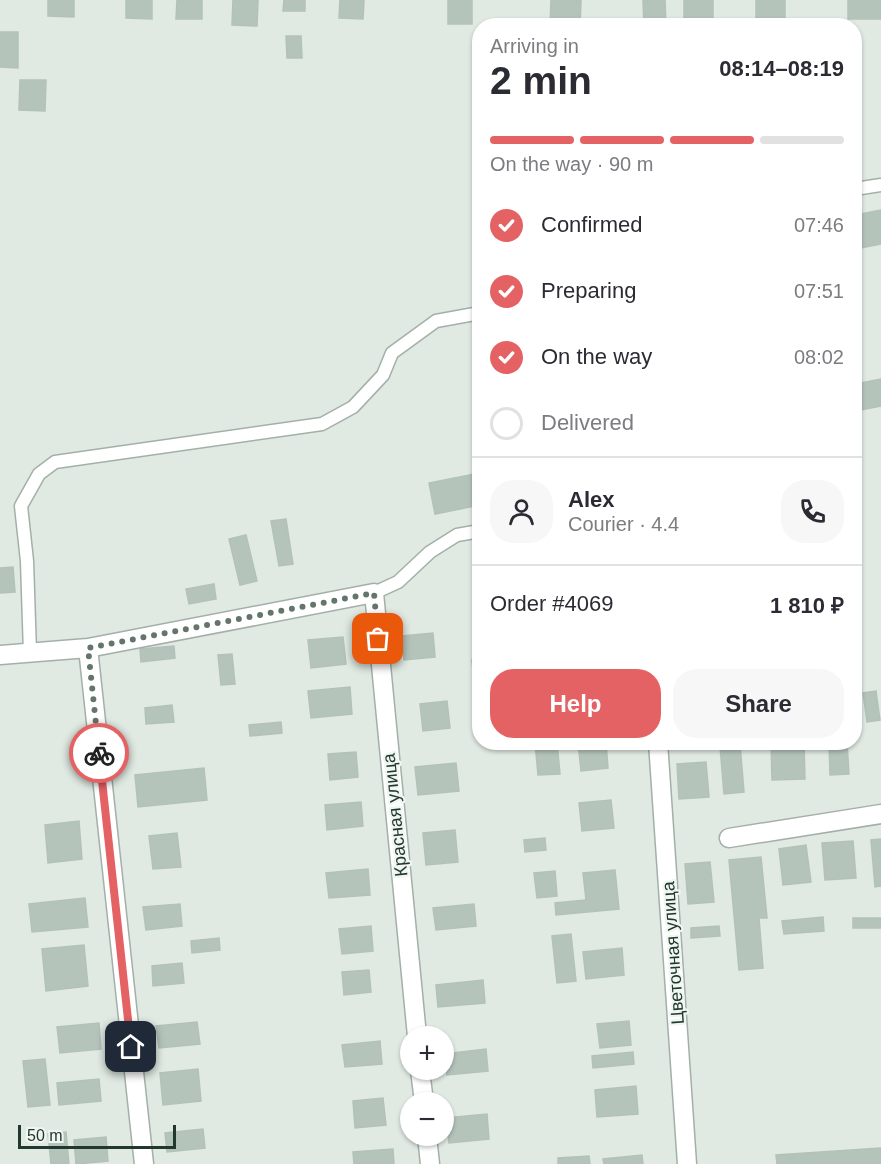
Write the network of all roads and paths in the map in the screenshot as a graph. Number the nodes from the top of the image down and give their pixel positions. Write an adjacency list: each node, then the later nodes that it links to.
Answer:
1 (881, 185): 2 (lane)
2 (862, 188)
3 (472, 314): 7 (lane)
4 (472, 532): 5 (lane)
5 (374, 593): 6 (street); 12 (street, Красная улица)
6 (88, 648): 7 (street); 14 (street)
7 (30, 653): 8 (street)
8 (0, 655)
9 (659, 750): 16 (street, Цветочная улица)
10 (881, 814): 11 (street)
11 (729, 838)
12 (416, 1026)
13 (428, 1146): 15 (street)
14 (144, 1164)
15 (430, 1164)
16 (687, 1164)

